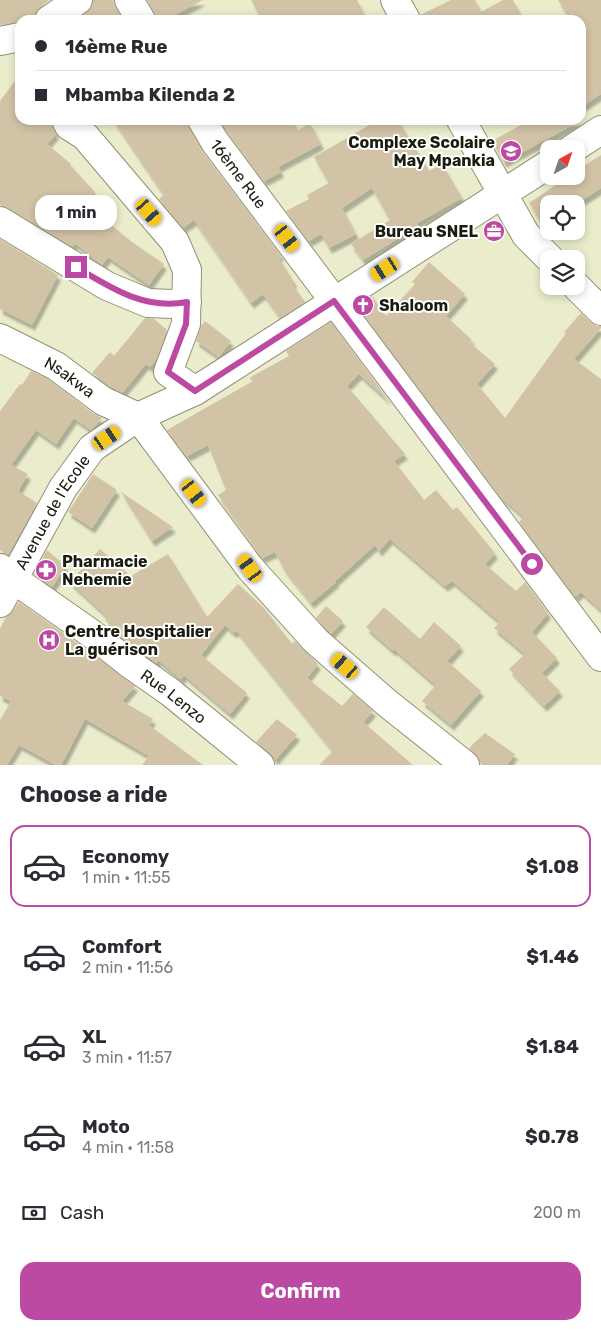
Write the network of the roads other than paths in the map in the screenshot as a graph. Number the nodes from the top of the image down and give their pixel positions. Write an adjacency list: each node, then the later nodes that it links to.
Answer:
1 (78, 0): 4 (street)
2 (129, 0): 5 (street)
3 (395, 0): 6 (street)
4 (56, 15)
5 (138, 15)
6 (403, 15)
7 (15, 37): 8 (street)
8 (0, 41)
9 (68, 125): 20 (street)
10 (205, 125): 19 (street, 16ème Rue)
11 (464, 125): 15 (street)
12 (601, 130): 13 (street)
13 (585, 140)
14 (540, 170): 15 (street, Avenue de l'Ecole)
15 (502, 194): 17 (street); 19 (street, Avenue de l'Ecole)
16 (0, 221): 20 (street)
17 (541, 250)
18 (585, 295): 21 (street)
19 (334, 301): 23 (street, Avenue de l'Ecole); 27 (street, 16ème Rue)
20 (187, 302): 23 (street)
21 (601, 311)
22 (0, 338): 24 (street, Nsakwa)
23 (195, 391): 24 (street, Avenue de l'Ecole)
24 (138, 417): 25 (street, Avenue de l'Ecole); 29 (street)
25 (6, 573): 26 (street, Avenue de l'Ecole); 28 (street, Rue Lenzo)
26 (0, 603)
27 (601, 657)
28 (260, 765)
29 (465, 765)

